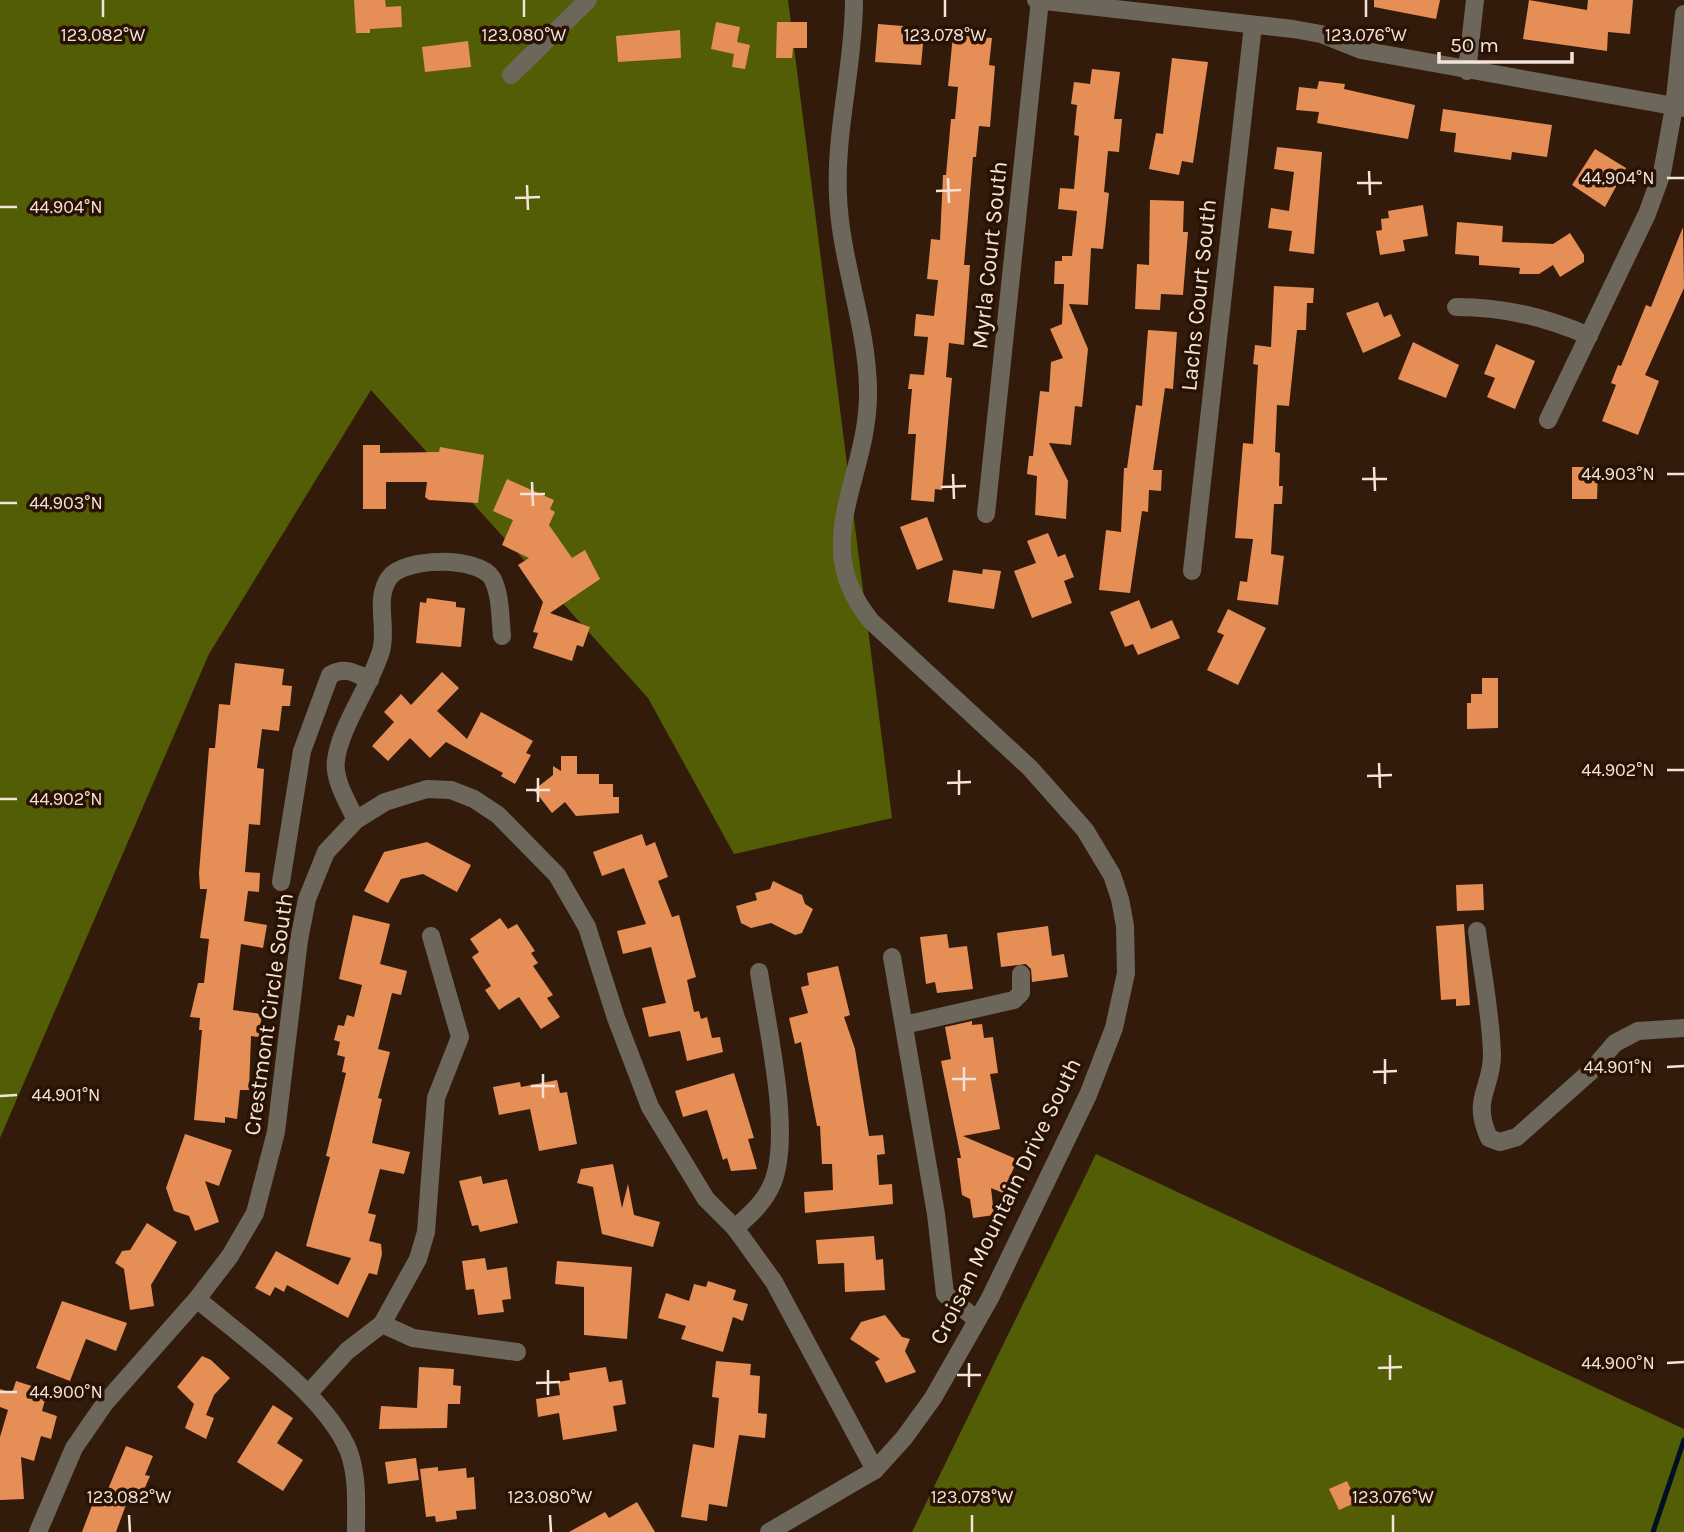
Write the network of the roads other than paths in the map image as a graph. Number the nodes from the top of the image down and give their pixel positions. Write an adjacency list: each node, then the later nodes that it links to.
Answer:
1 (588, 0): 8 (street)
2 (854, 0): 28 (street, Croisan Mountain Drive South)
3 (1038, 0): 6 (street); 13 (street, Myrla Court South)
4 (1475, 0): 7 (street)
5 (1684, 13): 9 (street)
6 (1253, 25): 7 (street); 14 (street, Lachs Court South)
7 (1467, 71): 9 (street)
8 (511, 75)
9 (1679, 108): 11 (street)
10 (1456, 307): 11 (street)
11 (1589, 337): 12 (street)
12 (1548, 420)
13 (986, 514)
14 (1192, 571)
15 (502, 636): 16 (street)
16 (370, 680): 17 (street); 18 (street)
17 (356, 820): 26 (street, Crestmont Circle South); 27 (street, Crestmont Circle South)
18 (281, 883)
19 (1476, 931): 25 (street)
20 (431, 936): 29 (street)
21 (892, 957): 24 (street)
22 (759, 972): 26 (street)
23 (1021, 974): 24 (street)
24 (904, 1025): 28 (street)
25 (1684, 1028)
26 (735, 1228): 32 (street, Crestmont Circle South)
27 (197, 1299): 31 (street); 33 (street, Crestmont Circle South)
28 (976, 1319): 32 (street, Croisan Mountain Drive South)
29 (382, 1324): 30 (street); 31 (street)
30 (517, 1352)
31 (308, 1394): 34 (street)
32 (875, 1470): 35 (street, Croisan Mountain Drive South)
33 (38, 1532)
34 (356, 1532)
35 (769, 1532)

